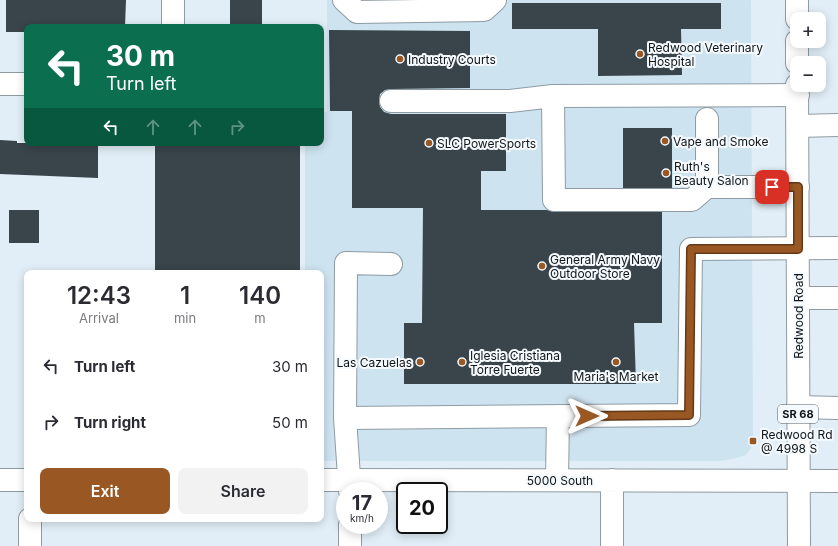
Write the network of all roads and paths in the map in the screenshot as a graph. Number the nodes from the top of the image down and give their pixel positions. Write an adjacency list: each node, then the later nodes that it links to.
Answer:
1 (173, 0): 7 (street)
2 (344, 0): 5 (street)
3 (495, 0): 5 (street)
4 (797, 0): 6 (street)
5 (438, 5)
6 (797, 12)
7 (173, 24)
8 (0, 84): 9 (street)
9 (24, 84)
10 (790, 90): 12 (street)
11 (798, 92): 16 (street, Redwood Road / SR 68)
12 (553, 96): 13 (street); 17 (street)
13 (391, 101)
14 (707, 119): 17 (street)
15 (838, 125): 16 (street)
16 (798, 126): 18 (street, Redwood Road / SR 68)
17 (707, 187): 18 (street)
18 (798, 187): 20 (street, Redwood Road / SR 68)
19 (838, 248): 20 (street)
20 (798, 249): 22 (street, Redwood Road / SR 68); 26 (street)
21 (391, 264): 27 (street)
22 (798, 298): 23 (street); 24 (street, Redwood Road / SR 68)
23 (838, 298)
24 (798, 407): 25 (street); 33 (street, Redwood Road / SR 68)
25 (838, 408)
26 (558, 416): 27 (street); 30 (street)
27 (345, 418): 35 (street)
28 (0, 480): 29 (street)
29 (24, 480)
30 (557, 480): 31 (street, 5000 South); 37 (street, 5000 South)
31 (612, 480): 33 (street, 5000 South); 42 (street)
32 (324, 481): 36 (street, 5000 South)
33 (798, 481): 34 (street, 5000 South); 43 (street, Redwood Road / SR 68)
34 (838, 481)
35 (350, 482)
36 (336, 483)
37 (388, 484)
38 (30, 522): 40 (street)
39 (350, 534): 41 (street)
40 (30, 546)
41 (350, 546)
42 (612, 546)
43 (798, 546)

